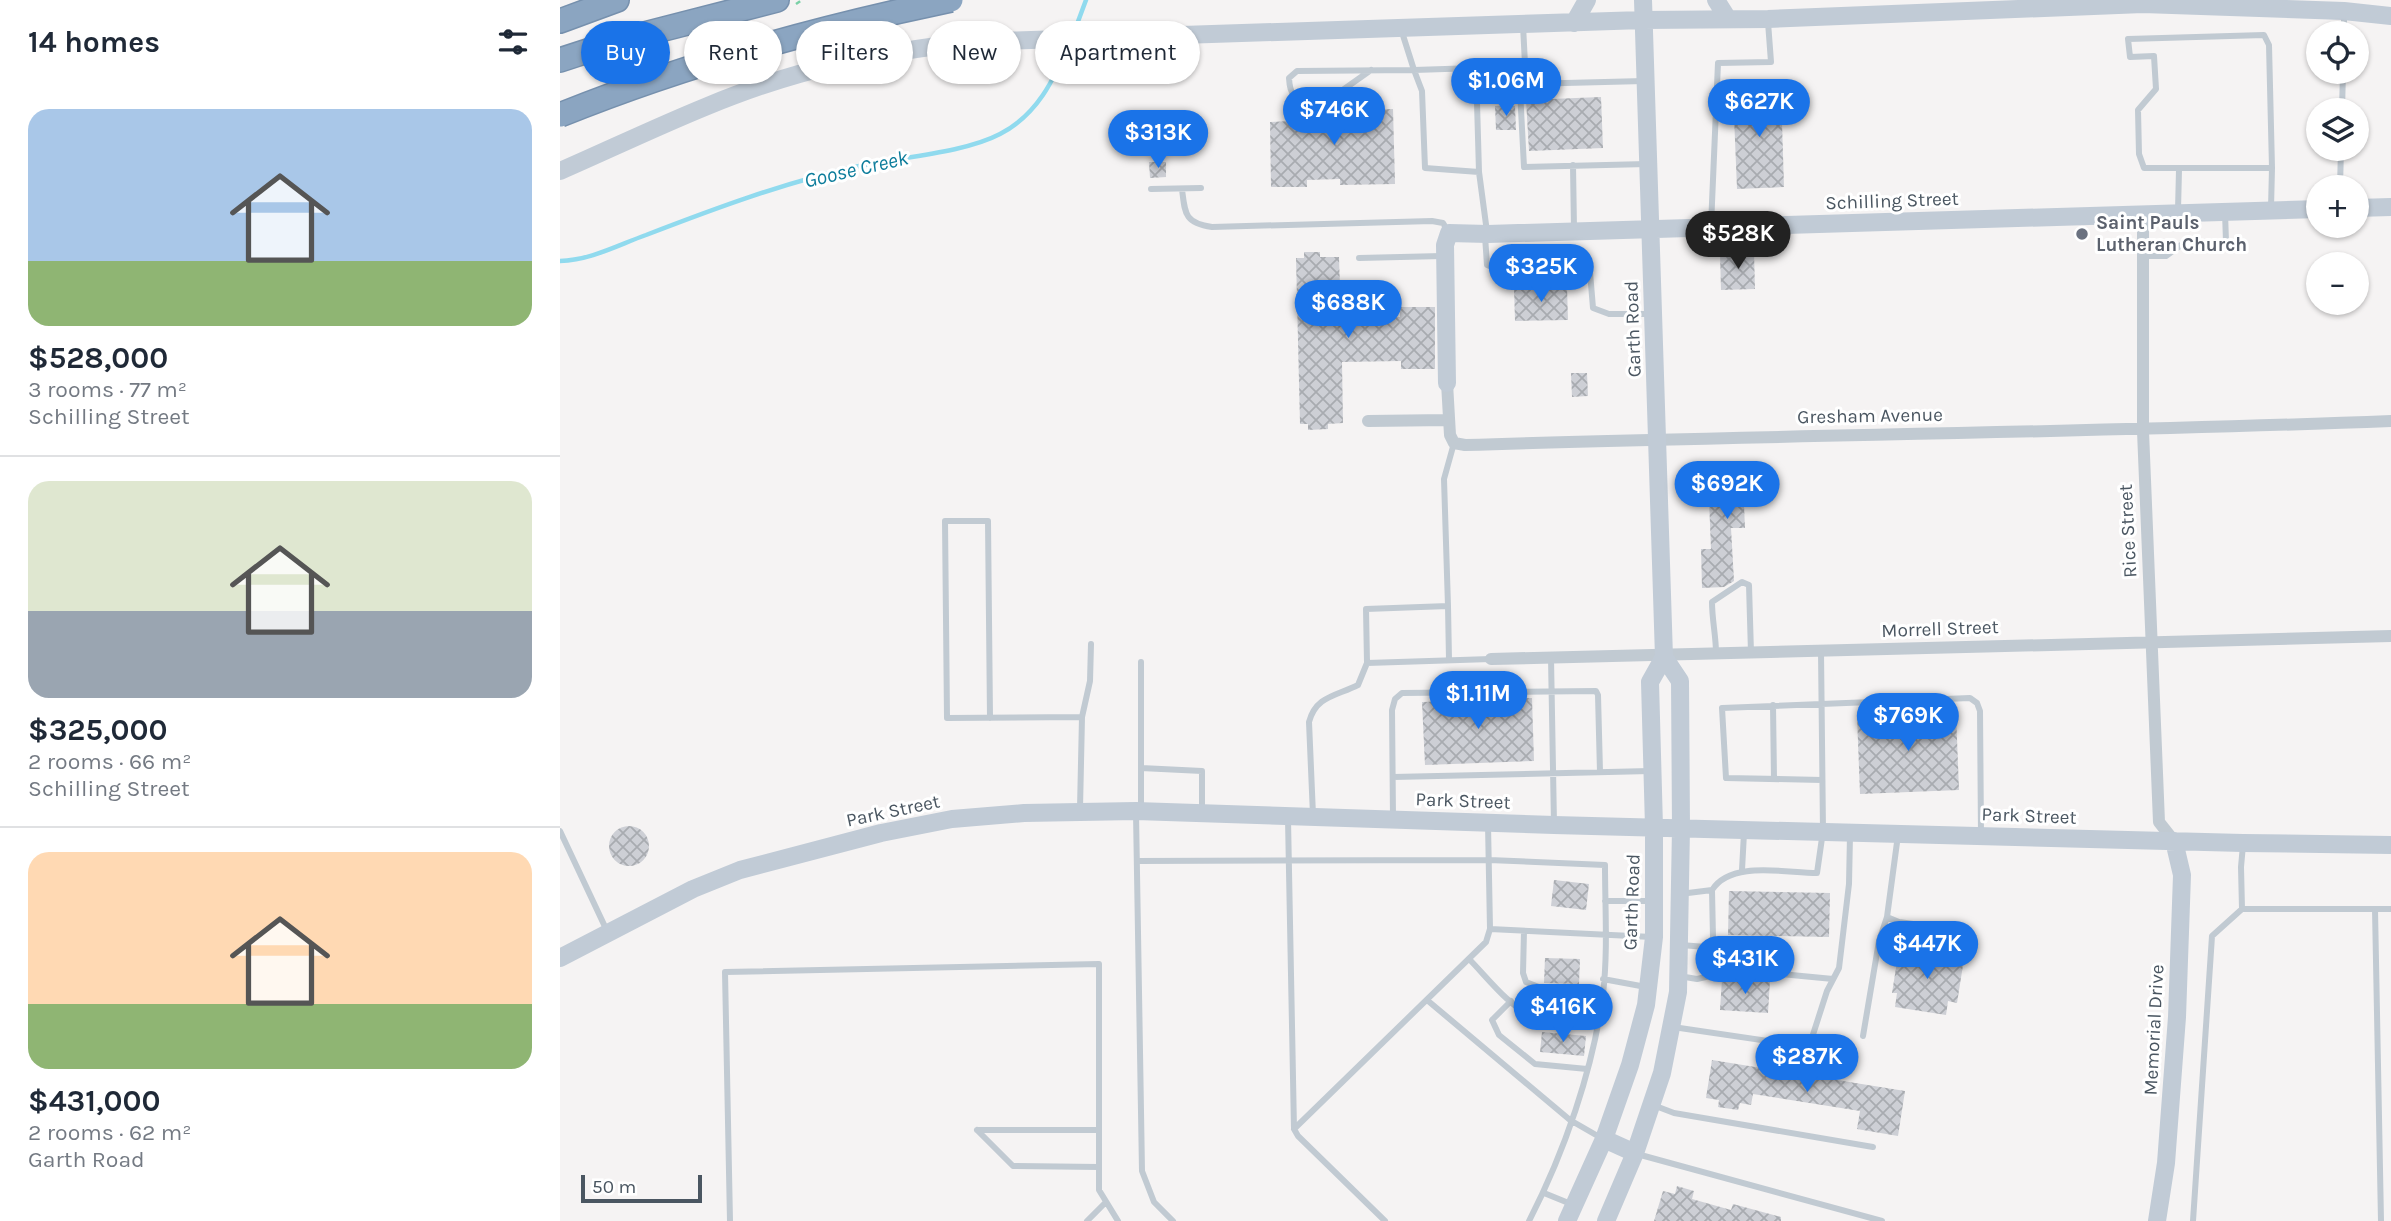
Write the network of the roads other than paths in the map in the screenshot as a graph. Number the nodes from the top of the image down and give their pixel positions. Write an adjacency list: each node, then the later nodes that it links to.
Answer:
1 (617, 0): 12 (highway)
2 (777, 0): 17 (highway)
3 (951, 0): 24 (highway, bridge)
4 (1587, 0): 14 (main road)
5 (1643, 0): 11 (main road, Garth Road)
6 (1716, 0): 9 (main road)
7 (2344, 11): 8 (main road); 10 (main road); 13 (lane)
8 (2391, 16)
9 (1728, 19): 10 (main road); 11 (main road)
10 (1768, 19): 41 (lane)
11 (1643, 20): 14 (main road); 20 (main road, Garth Road)
12 (560, 21)
13 (2344, 21)
14 (1573, 23): 15 (main road)
15 (1523, 25): 16 (main road); 21 (lane)
16 (1401, 27): 19 (lane); 29 (main road)
17 (560, 60)
18 (1372, 70): 19 (lane); 22 (lane); 23 (lane)
19 (1413, 70): 30 (lane); 30 (lane)
20 (1646, 81): 21 (lane); 25 (main road, Garth Road)
21 (1526, 84): 26 (lane)
22 (1329, 99)
23 (1312, 100)
24 (560, 115)
25 (1648, 164): 26 (lane); 42 (main road, Garth Road)
26 (1573, 165): 43 (lane)
27 (2272, 168): 28 (lane); 28 (lane); 37 (lane)
28 (2179, 170): 39 (lane)
29 (560, 171)
30 (1479, 172): 45 (lane)
31 (1201, 188): 33 (lane)
32 (1152, 189): 33 (lane)
33 (1182, 189): 44 (lane)
34 (2391, 206): 35 (main road)
35 (2369, 207)
36 (2306, 209): 37 (main road, Schilling Street)
37 (2271, 210): 38 (main road, Schilling Street)
38 (2225, 211): 39 (main road, Schilling Street); 47 (lane)
39 (2178, 213): 40 (main road, Schilling Street)
40 (2143, 214): 41 (main road, Schilling Street); 47 (street, Rice Street)
41 (1710, 228): 42 (main road, Schilling Street)
42 (1651, 229): 43 (main road, Schilling Street); 49 (main road, Garth Road)
43 (1574, 230): 45 (main road, Schilling Street)
44 (1449, 233): 45 (main road, Schilling Street); 46 (main road)
45 (1486, 234): 49 (lane)
46 (1445, 256): 48 (lane); 50 (main road)
47 (2143, 256): 54 (street, Rice Street)
48 (1359, 258)
49 (1653, 314): 55 (main road, Garth Road)
50 (1447, 383): 51 (street)
51 (1448, 420): 52 (street); 56 (street)
52 (1368, 421)
53 (2391, 421): 54 (street, Gresham Avenue)
54 (2143, 430): 55 (street, Gresham Avenue); 59 (street, Rice Street)
55 (1657, 439): 56 (street, Gresham Avenue); 64 (main road, Garth Road)
56 (1454, 443): 57 (lane)
57 (1448, 606): 67 (lane); 69 (lane)
58 (2391, 636): 59 (street, Morrell Street)
59 (2152, 641): 61 (street, Morrell Street); 98 (street, Rice Street)
60 (1091, 644): 73 (lane)
61 (1821, 652): 62 (street, Morrell Street); 71 (lane)
62 (1751, 654): 63 (street, Morrell Street); 63 (lane)
63 (1717, 655): 64 (street, Morrell Street)
64 (1664, 657): 65 (street, Morrell Street); 76 (main road, Garth Road); 91 (main road, Garth Road)
65 (1551, 658): 66 (street, Morrell Street); 70 (lane)
66 (1491, 659): 67 (lane)
67 (1449, 660): 69 (lane)
68 (1141, 662): 75 (lane)
69 (1367, 663): 86 (lane)
70 (1552, 690): 77 (lane); 78 (lane); 79 (lane)
71 (1822, 703): 72 (lane); 81 (lane); 97 (lane)
72 (1773, 705): 80 (lane); 80 (lane)
73 (1082, 717): 74 (lane); 83 (lane)
74 (990, 718): 74 (lane)
75 (1140, 768): 82 (lane); 84 (lane)
76 (1653, 771): 77 (lane); 90 (main road, Garth Road)
77 (1600, 772): 78 (lane)
78 (1553, 773): 79 (lane); 89 (lane)
79 (1393, 777): 87 (lane)
80 (1774, 779): 81 (lane)
81 (1822, 780): 94 (lane)
82 (1139, 811): 83 (main road, Park Street); 84 (main road, Park Street); 103 (lane)
83 (1080, 812): 116 (main road, Park Street)
84 (1202, 813): 85 (main road, Park Street)
85 (1288, 817): 86 (main road, Park Street); 101 (lane)
86 (1313, 817): 87 (main road, Park Street)
87 (1393, 820): 88 (main road, Park Street)
88 (1488, 823): 89 (main road, Park Street); 102 (lane)
89 (1554, 825): 90 (main road, Park Street)
90 (1654, 827): 91 (main road, Park Street); 108 (main road, Garth Road)
91 (1681, 828): 92 (main road, Park Street); 106 (main road, Garth Road)
92 (1744, 829): 94 (main road, Park Street); 104 (lane)
93 (560, 831): 116 (lane)
94 (1823, 831): 95 (main road, Park Street); 104 (lane)
95 (1850, 832): 96 (main road, Park Street); 124 (lane)
96 (1898, 834): 97 (main road, Park Street); 112 (lane)
97 (1981, 836): 98 (main road, Park Street)
98 (2174, 841): 99 (main road, Park Street); 152 (main road, Memorial Drive)
99 (2243, 843): 100 (main road, Park Street); 109 (lane)
100 (2391, 845)
101 (1289, 859): 102 (lane); 103 (lane); 135 (lane)
102 (1489, 860): 107 (lane); 113 (lane)
103 (1137, 861): 147 (lane)
104 (1742, 870): 105 (lane)
105 (1712, 890): 106 (lane); 119 (lane)
106 (1680, 894): 119 (main road, Garth Road)
107 (1605, 901): 108 (lane); 117 (lane)
108 (1654, 901): 118 (main road, Garth Road)
109 (2242, 909): 110 (lane); 153 (lane)
110 (2375, 909): 111 (lane); 154 (lane)
111 (2391, 909)
112 (1887, 917): 114 (lane); 131 (lane)
113 (1490, 929): 115 (lane); 121 (lane)
114 (1955, 930)
115 (1524, 931): 117 (lane); 126 (lane)
116 (608, 933): 120 (main road, Park Street)
117 (1605, 935): 118 (lane); 123 (lane)
118 (1654, 937): 125 (main road, Garth Road)
119 (1679, 945): 122 (main road, Garth Road)
120 (560, 958)
121 (1469, 959): 127 (lane); 128 (lane)
122 (1679, 976): 124 (lane); 130 (main road, Garth Road)
123 (1604, 979): 125 (lane); 126 (lane)
124 (1833, 979): 130 (lane)
125 (1648, 987): 137 (main road, Garth Road)
126 (1603, 991): 129 (lane)
127 (1427, 1000): 134 (lane); 135 (lane)
128 (1511, 1001): 129 (lane); 132 (lane)
129 (1598, 1019): 132 (lane)
130 (1671, 1027): 133 (main road, Garth Road)
131 (1863, 1036)
132 (1587, 1069): 134 (lane)
133 (1651, 1105): 138 (lane); 139 (main road, Garth Road)
134 (1570, 1120): 137 (lane); 141 (lane)
135 (1294, 1129): 148 (lane)
136 (1099, 1130): 140 (lane); 140 (lane); 144 (lane)
137 (1604, 1139): 139 (main road); 143 (main road, Garth Road)
138 (1873, 1147)
139 (1634, 1153): 150 (main road, Garth Road); 151 (lane)
140 (1099, 1167): 142 (lane)
141 (1544, 1193): 143 (lane); 149 (lane)
142 (1105, 1203): 145 (lane); 146 (lane)
143 (1570, 1213)
144 (730, 1221)
145 (1087, 1221)
146 (1118, 1221)
147 (1172, 1221)
148 (1385, 1221)
149 (1529, 1221)
150 (1606, 1221)
151 (1882, 1221)
152 (2157, 1221)
153 (2193, 1221)
154 (2381, 1221)

